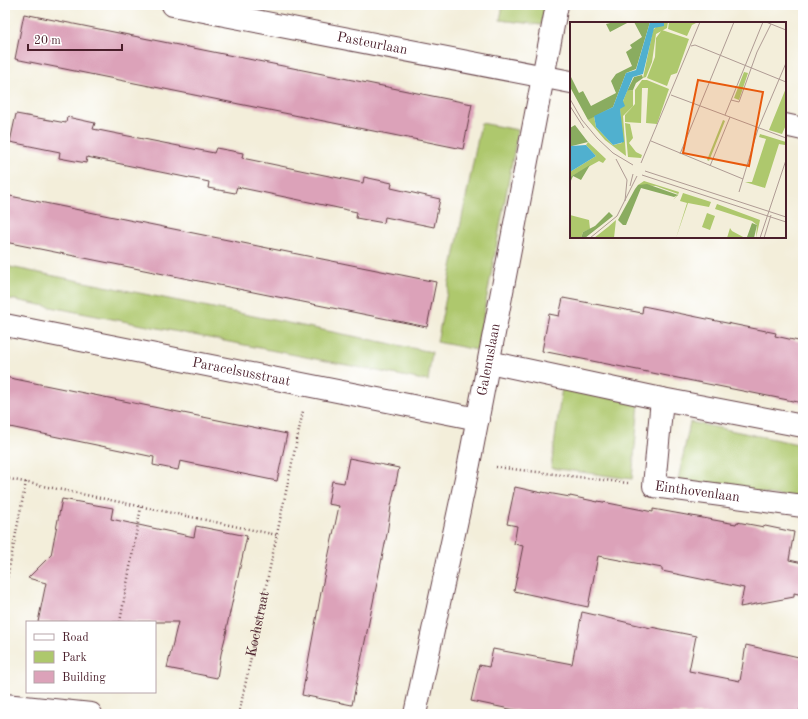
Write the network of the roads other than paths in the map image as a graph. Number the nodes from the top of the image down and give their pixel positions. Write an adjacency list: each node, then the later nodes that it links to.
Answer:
1 (173, 5): 3 (street, Pasteurlaan)
2 (557, 5): 3 (street, Galenuslaan)
3 (542, 77): 4 (street, Pasteurlaan); 8 (street, Galenuslaan)
4 (570, 82)
5 (786, 125): 6 (street)
6 (803, 129)
7 (5, 325): 10 (street, Paracelsusstraat)
8 (489, 362): 9 (street); 10 (street, Galenuslaan)
9 (662, 399): 11 (street); 12 (street, Einthovenlaan)
10 (478, 419): 15 (street, Galenuslaan)
11 (803, 426)
12 (803, 506)
13 (5, 705): 14 (street)
14 (91, 714)
15 (415, 714)

